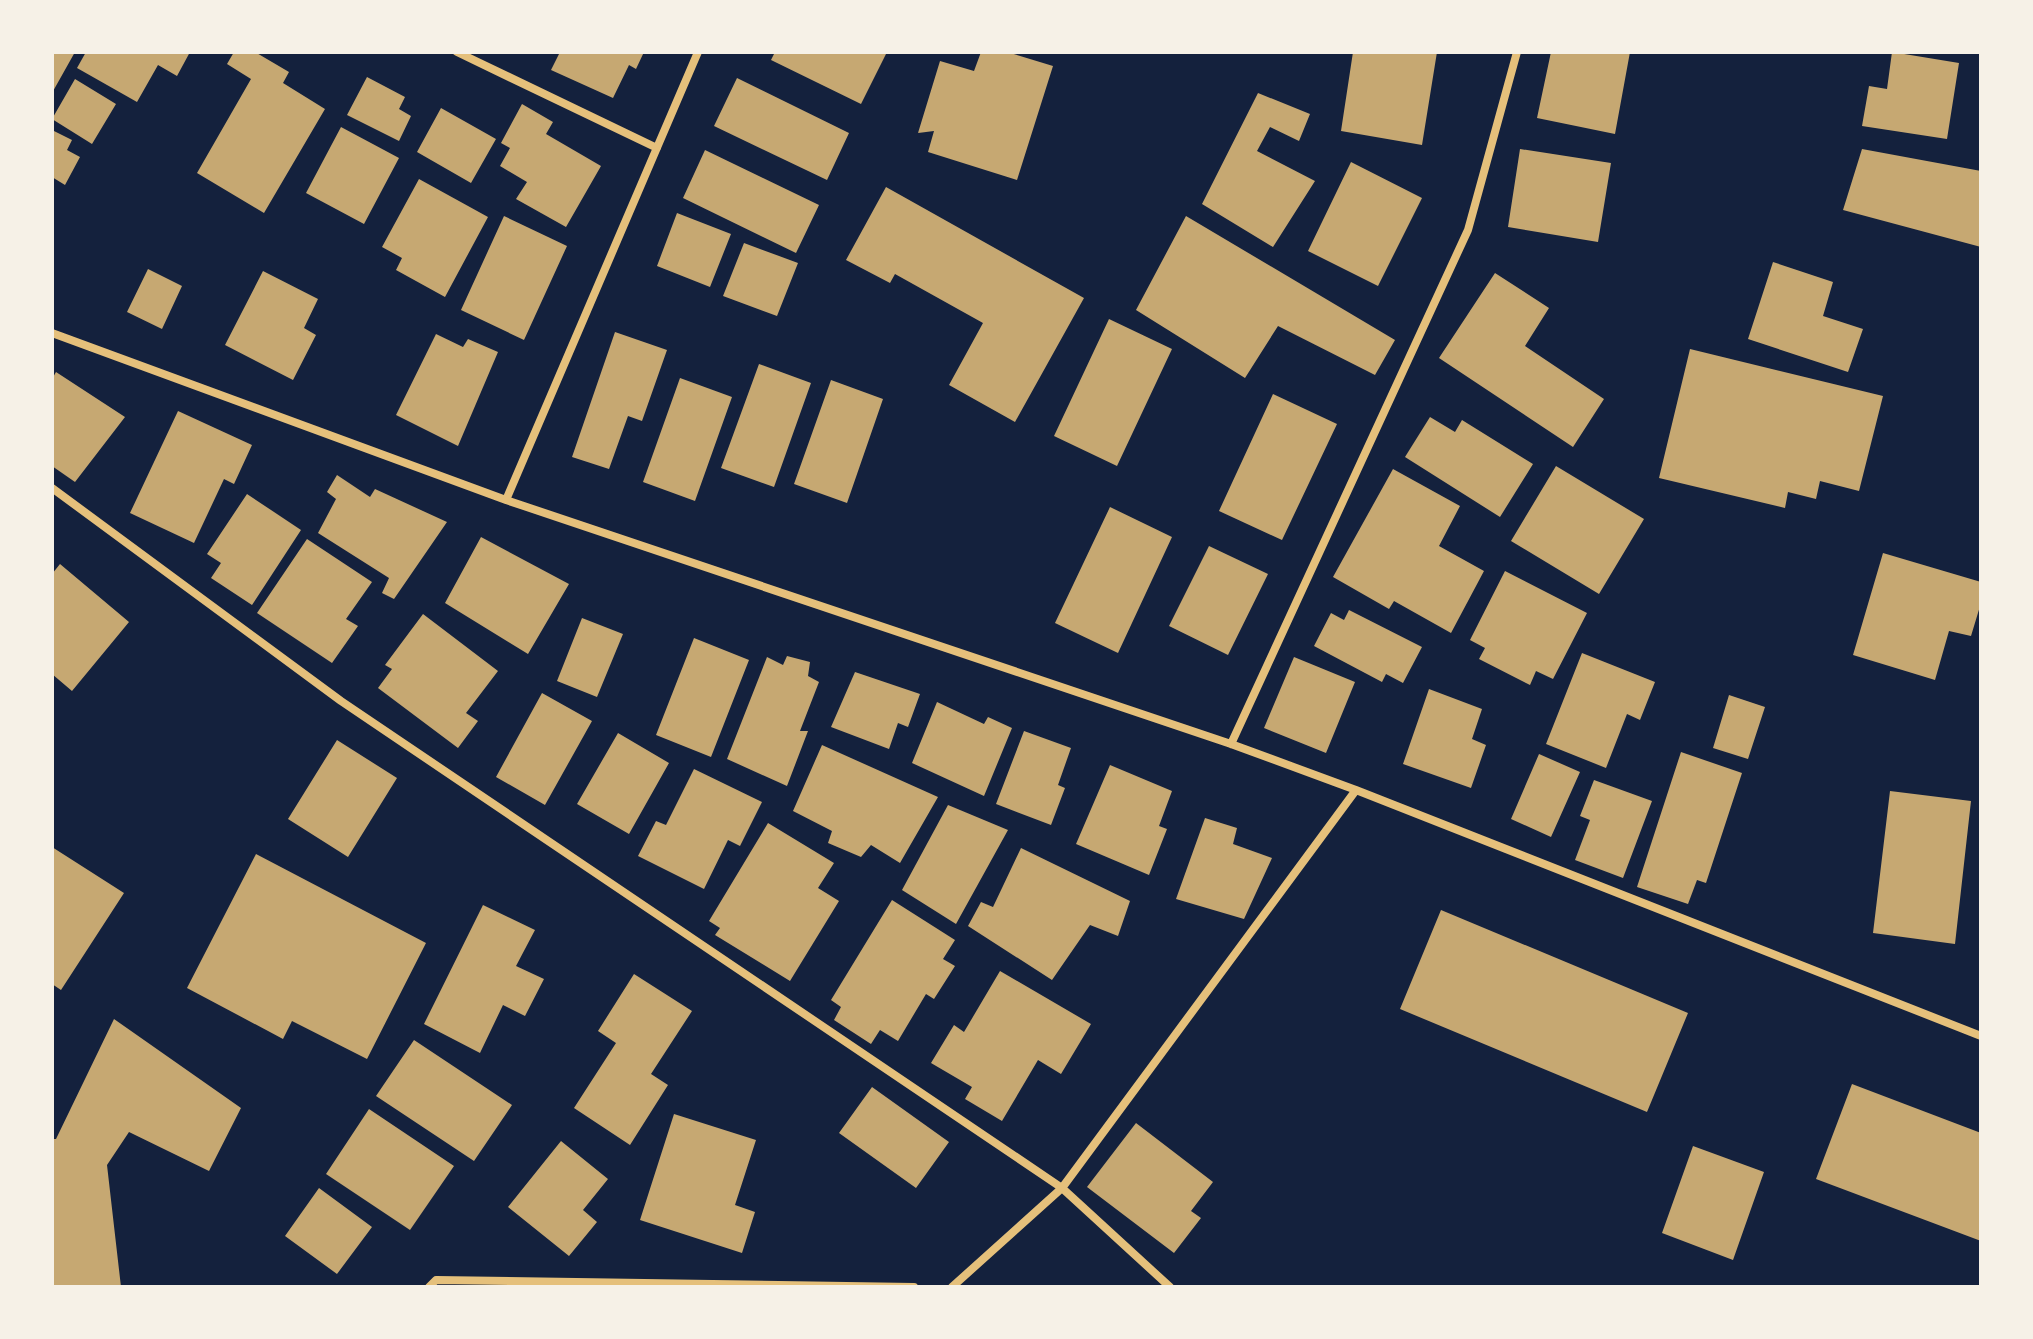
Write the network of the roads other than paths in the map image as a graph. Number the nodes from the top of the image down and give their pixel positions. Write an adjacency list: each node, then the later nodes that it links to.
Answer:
1 (457, 52): 4 (street)
2 (698, 52): 4 (street)
3 (1517, 52): 8 (street)
4 (657, 148): 7 (street)
5 (52, 333): 7 (street)
6 (52, 488): 11 (street)
7 (506, 500): 8 (street)
8 (1231, 744): 9 (street)
9 (1356, 790): 10 (street); 11 (street)
10 (1981, 1036)
11 (1062, 1188): 14 (street); 15 (street)
12 (429, 1287): 13 (street)
13 (914, 1287)
14 (952, 1287)
15 (1170, 1287)

